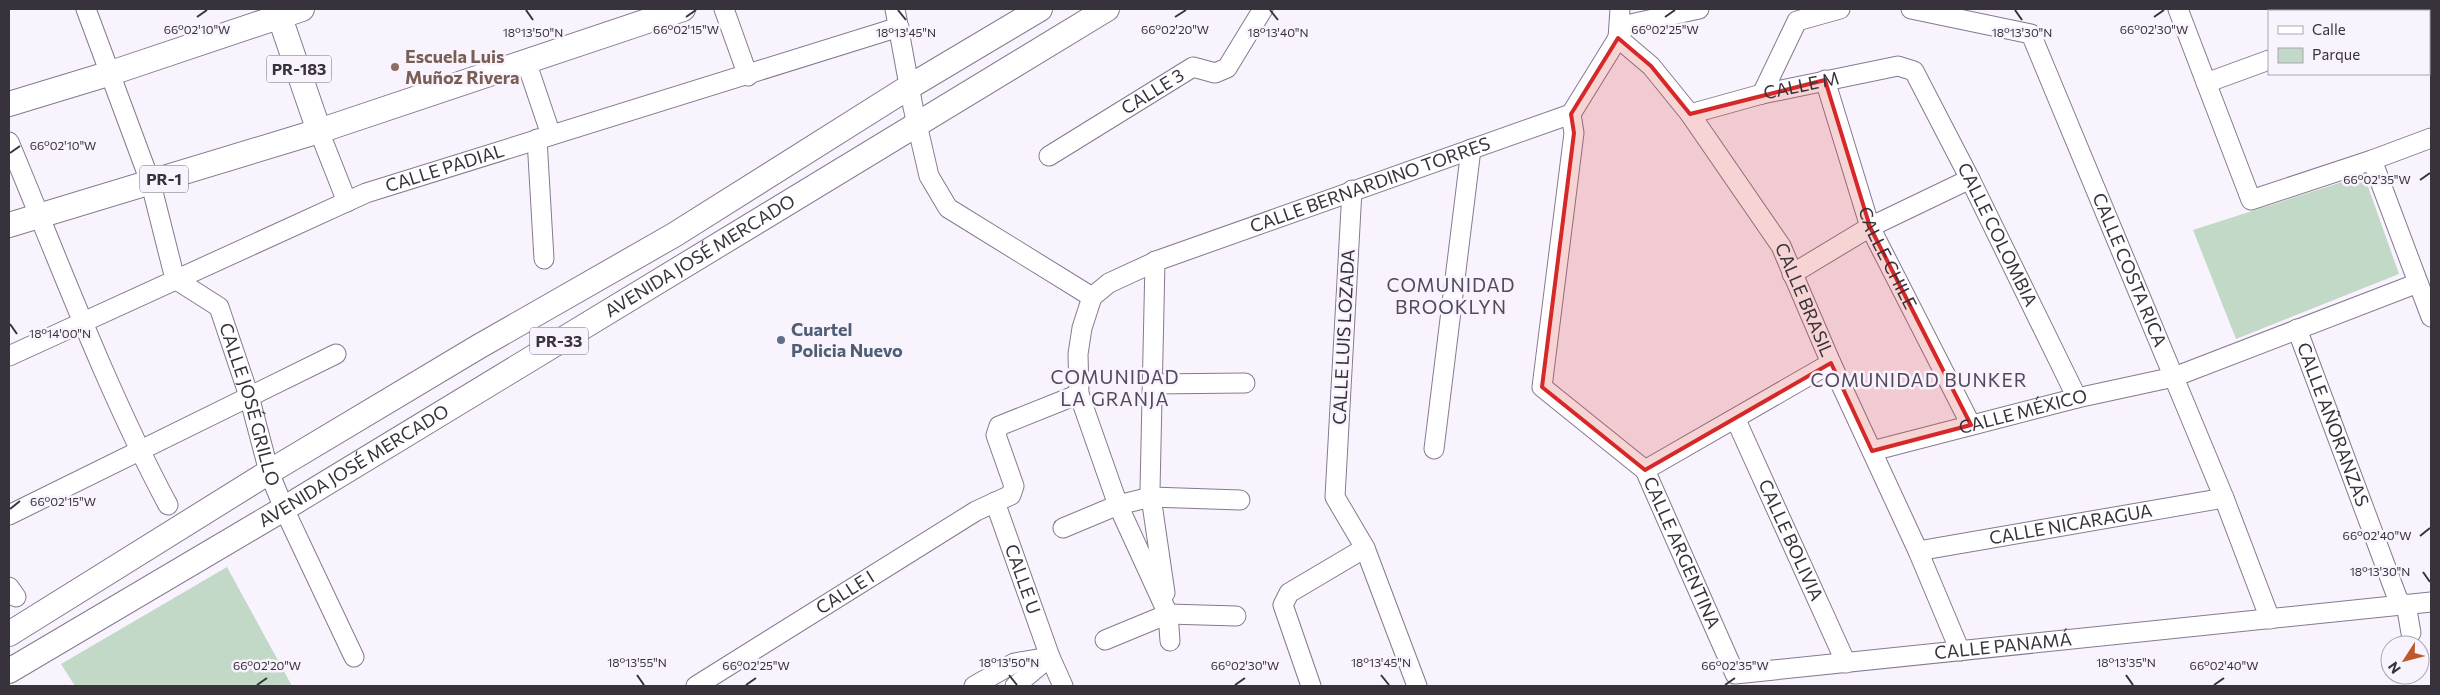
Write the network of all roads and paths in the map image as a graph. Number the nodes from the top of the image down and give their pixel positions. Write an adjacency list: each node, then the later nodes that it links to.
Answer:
1 (86, 9): 18 (street)
2 (683, 9): 16 (main road, PR-1)
3 (724, 9): 19 (street)
4 (1040, 9): 22 (main road, AVENIDA JOSÉ MERCADO / PR-33)
5 (1107, 9): 27 (main road, AVENIDA JOSÉ MERCADO / PR-33)
6 (1263, 9): 33 (street, CALLE 3)
7 (1620, 9): 14 (street)
8 (1699, 9): 14 (street)
9 (1840, 9): 23 (street)
10 (1911, 9): 54 (street, CALLE COSTA RICA)
11 (2178, 9): 21 (street)
12 (286, 12): 18 (main road); 28 (main road, PR-183)
13 (897, 18): 19 (street, CALLE PADIAL); 22 (street)
14 (1618, 38): 25 (street); 26 (street, CALLE BRASIL)
15 (2268, 60): 21 (street)
16 (526, 61): 28 (main road, PR-1); 29 (street)
17 (1914, 71): 20 (street, CALLE M); 35 (street, CALLE COLOMBIA)
18 (111, 73): 24 (main road); 36 (street)
19 (748, 76): 29 (street, CALLE PADIAL)
20 (1826, 80): 23 (street, CALLE M); 41 (street, CALLE CHILE)
21 (2206, 84): 34 (street)
22 (909, 86): 27 (street); 66 (main road, AVENIDA JOSÉ MERCADO / PR-33)
23 (1762, 94): 26 (street, CALLE M)
24 (9, 104)
25 (1571, 114): 32 (street, CALLE BERNARDINO TORRES); 65 (street, CALLE ARGENTINA)
26 (1690, 114): 44 (street, CALLE BRASIL)
27 (917, 125): 47 (street); 73 (main road, AVENIDA JOSÉ MERCADO / PR-33)
28 (319, 131): 36 (main road, PR-1); 38 (street)
29 (544, 137): 38 (street, CALLE PADIAL); 42 (street)
30 (2431, 138): 34 (street)
31 (9, 142): 39 (street)
32 (1471, 150): 37 (street, CALLE BERNARDINO TORRES); 62 (street)
33 (1049, 156)
34 (2372, 160): 46 (street)
35 (1970, 179): 41 (street); 59 (street, CALLE COLOMBIA)
36 (151, 184): 39 (main road, PR-1); 45 (street)
37 (1352, 190): 43 (street, CALLE BERNARDINO TORRES); 76 (street, CALLE LUIS LOZADA)
38 (347, 202): 45 (street, CALLE PADIAL)
39 (40, 215): 40 (main road, PR-1); 49 (street)
40 (9, 225)
41 (1870, 227): 44 (street); 61 (street, CALLE CHILE)
42 (544, 259)
43 (1155, 261): 47 (street, CALLE BERNARDINO TORRES); 56 (street)
44 (1792, 274): 53 (street, CALLE BRASIL)
45 (175, 279): 49 (street, CALLE PADIAL); 58 (street, CALLE JOSÉ GRILLO)
46 (2418, 283): 48 (street); 50 (street, CALLE MÉXICO)
47 (1092, 296): 57 (street)
48 (2431, 317)
49 (83, 322): 52 (street, CALLE PADIAL); 63 (street)
50 (2298, 329): 54 (street, CALLE MÉXICO); 79 (street, CALLE AÑORANZAS)
51 (336, 354): 58 (street)
52 (9, 356)
53 (1831, 363): 60 (street); 64 (street, CALLE BRASIL)
54 (2174, 377): 59 (street, CALLE MÉXICO); 68 (street, CALLE COSTA RICA)
55 (1245, 383): 56 (street)
56 (1152, 384): 67 (street)
57 (1080, 394): 70 (street, CALLE I); 71 (street)
58 (249, 396): 63 (street); 66 (street, CALLE JOSÉ GRILLO)
59 (2077, 398): 61 (street, CALLE MÉXICO)
60 (1736, 420): 65 (street); 90 (street, CALLE BOLIVIA)
61 (1971, 425): 64 (street, CALLE MÉXICO)
62 (1434, 449)
63 (139, 451): 72 (street); 74 (street)
64 (1872, 451): 77 (street, CALLE BRASIL)
65 (1645, 470): 92 (street, CALLE ARGENTINA)
66 (270, 472): 73 (street, CALLE JOSÉ GRILLO); 84 (main road, AVENIDA JOSÉ MERCADO / PR-33)
67 (1150, 497): 69 (street); 71 (street); 80 (street)
68 (2224, 498): 77 (street, CALLE NICARAGUA); 82 (street, CALLE COSTA RICA)
69 (1240, 500)
70 (996, 502): 89 (street, CALLE U); 93 (street, CALLE I)
71 (1118, 505): 75 (street); 80 (street)
72 (168, 506)
73 (285, 508): 88 (street, CALLE JOSÉ GRILLO); 91 (main road, AVENIDA JOSÉ MERCADO / PR-33)
74 (9, 515)
75 (1062, 528)
76 (1364, 548): 97 (street); 98 (street, CALLE LUIS LOZADA)
77 (1918, 551): 87 (street, CALLE BRASIL)
78 (2431, 602): 79 (street, CALLE PANAMÁ)
79 (2403, 604): 82 (street, CALLE PANAMÁ); 83 (street, CALLE AÑORANZAS)
80 (1168, 614): 81 (street); 85 (street); 86 (street)
81 (1236, 616)
82 (2270, 619): 87 (street, CALLE PANAMÁ)
83 (2411, 632)
84 (9, 634)
85 (1104, 640)
86 (1170, 640)
87 (1960, 651): 90 (street, CALLE PANAMÁ)
88 (354, 656)
89 (1050, 657): 94 (street); 95 (street); 96 (street, CALLE U)
90 (1846, 663): 92 (street, CALLE PANAMÁ)
91 (9, 671)
92 (1735, 674)
93 (696, 686)
94 (974, 686)
95 (1015, 686)
96 (1063, 686)
97 (1311, 686)
98 (1417, 686)

